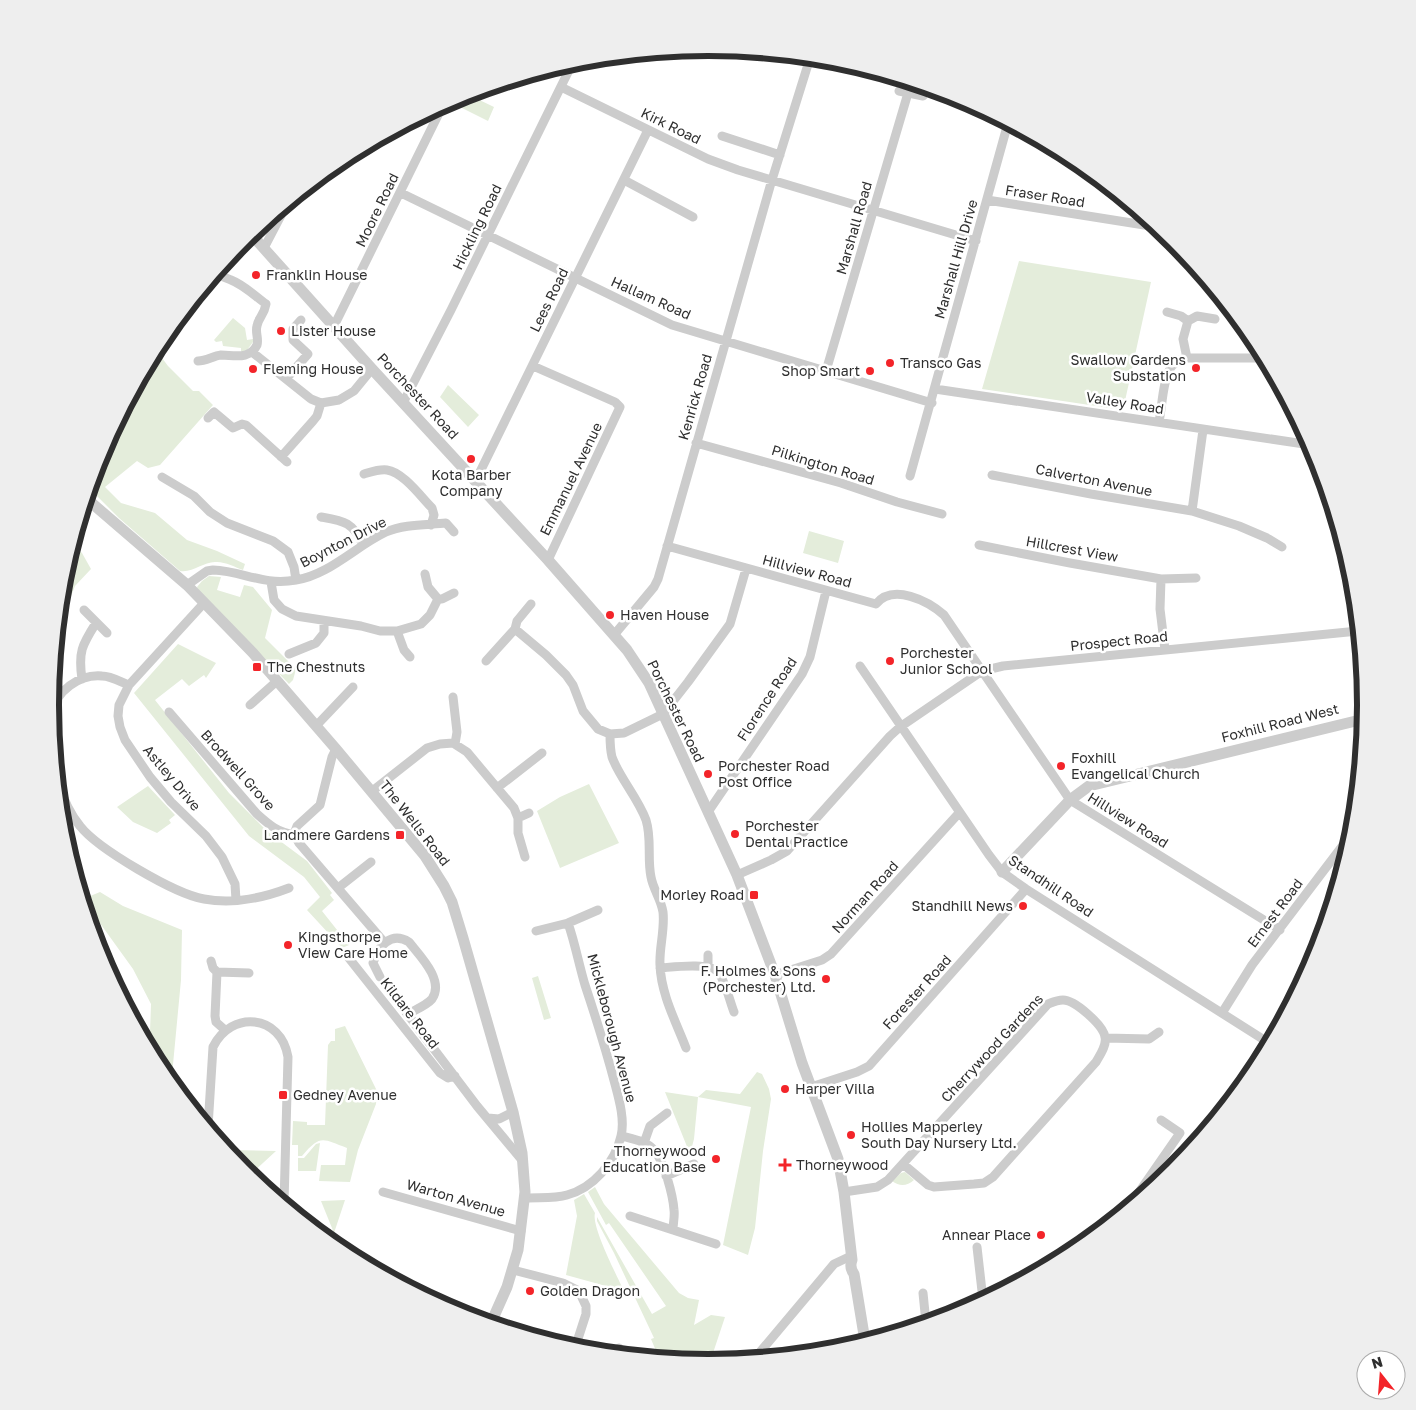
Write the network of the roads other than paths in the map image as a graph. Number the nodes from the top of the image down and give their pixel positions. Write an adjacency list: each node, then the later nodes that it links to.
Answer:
1 (808, 64): 9 (street, Kenrick Road)
2 (569, 72): 3 (street, Hickling Road)
3 (562, 87): 7 (street, Kirk Road); 18 (street, Hickling Road)
4 (923, 96): 14 (street, Marshall Road)
5 (437, 116): 12 (street, Moore Road)
6 (1006, 129): 13 (street, Marshall Hill Drive)
7 (648, 130): 10 (street, Lees Road); 11 (street, Kirk Road)
8 (722, 136): 9 (street)
9 (780, 154): 11 (street, Kenrick Road)
10 (624, 180): 16 (street); 23 (street, Lees Road)
11 (772, 180): 14 (street, Kirk Road); 29 (street, Kenrick Road)
12 (401, 193): 18 (street, Hallam Road); 28 (street, Moore Road)
13 (987, 200): 17 (street, Fraser Road); 20 (street, Marshall Hill Drive)
14 (874, 210): 20 (street, Kirk Road); 36 (street, Marshall Road)
15 (280, 217): 21 (street)
16 (692, 217)
17 (1145, 225)
18 (488, 235): 23 (street, Hallam Road); 39 (street, Hickling Road)
19 (256, 239): 21 (street, Porchester Road)
20 (976, 241): 38 (street, Marshall Hill Drive)
21 (264, 248): 28 (street, Porchester Road)
22 (221, 276): 30 (street)
23 (574, 278): 29 (street, Hallam Road); 34 (street, Lees Road)
24 (1167, 312): 27 (street)
25 (1215, 319): 27 (street)
26 (301, 320): 37 (street)
27 (1188, 321): 31 (street)
28 (334, 326): 35 (street, Porchester Road)
29 (726, 342): 36 (street, Hallam Road); 45 (street, Kenrick Road)
30 (252, 352): 33 (street); 37 (street)
31 (1187, 358): 32 (street); 43 (street)
32 (1255, 358)
33 (198, 361)
34 (533, 366): 51 (street, Lees Road); 62 (street, Emmanuel Avenue)
35 (372, 370): 39 (street, Porchester Road); 41 (street)
36 (826, 371): 40 (street, Hallam Road)
37 (286, 379): 41 (street)
38 (935, 388): 40 (street, Marshall Hill Drive); 43 (street, Valley Road)
39 (403, 403): 51 (street, Porchester Road)
40 (932, 403): 49 (street, Marshall Hill Drive)
41 (322, 404): 42 (street)
42 (208, 418)
43 (1159, 422): 44 (street, Valley Road)
44 (1203, 430): 46 (street, Valley Road); 53 (street)
45 (696, 444): 54 (street, Pilkington Road); 60 (street, Kenrick Road)
46 (1301, 444)
47 (364, 474): 56 (street)
48 (992, 475): 53 (street, Calverton Avenue)
49 (910, 476)
50 (162, 477): 67 (street)
51 (475, 482): 62 (street, Porchester Road)
52 (92, 503): 69 (street, The Wells Road)
53 (1192, 511): 61 (street, Calverton Avenue)
54 (942, 514)
55 (321, 516): 58 (street)
56 (430, 525): 57 (street, Boynton Drive); 58 (street, Boynton Drive)
57 (454, 532)
58 (363, 545): 67 (street, Boynton Drive)
59 (979, 545): 65 (street, Hillcrest View)
60 (667, 546): 63 (street, Hillview Road); 82 (street, Kenrick Road)
61 (1282, 547)
62 (548, 560): 82 (street, Porchester Road)
63 (746, 569): 70 (street, Hillview Road); 99 (street)
64 (425, 574): 72 (street)
65 (1160, 578): 66 (street, Hillcrest View); 83 (street)
66 (1196, 578)
67 (296, 580): 68 (street, Boynton Drive)
68 (271, 582): 69 (street, Boynton Drive); 76 (street)
69 (187, 585): 73 (street, The Wells Road)
70 (826, 591): 88 (street, Hillview Road); 111 (street, Florence Road)
71 (454, 593): 72 (street)
72 (438, 599): 79 (street)
73 (204, 603): 90 (street, The Wells Road); 91 (street, Astley Drive)
74 (531, 604): 78 (street)
75 (84, 610): 77 (street)
76 (324, 621): 79 (street); 84 (street)
77 (96, 623): 81 (street); 89 (street)
78 (515, 629): 86 (street); 103 (street)
79 (397, 631): 85 (street)
80 (1352, 632): 83 (street, Prospect Road)
81 (107, 633)
82 (614, 635): 99 (street, Porchester Road)
83 (1165, 650): 88 (street, Prospect Road)
84 (288, 654)
85 (410, 657)
86 (486, 661)
87 (860, 666): 102 (street, Standhill Road)
88 (982, 671): 102 (street, Prospect Road); 109 (street, Hillview Road)
89 (82, 679): 91 (street); 93 (street)
90 (278, 681): 97 (street); 101 (street, The Wells Road)
91 (129, 685): 124 (street, Astley Drive)
92 (354, 687): 94 (street)
93 (59, 695)
94 (344, 695): 96 (street); 101 (street)
95 (453, 697): 104 (street)
96 (352, 703)
97 (250, 705)
98 (169, 712): 115 (street, Brodwell Grove)
99 (663, 714): 103 (street); 111 (street, Porchester Road)
100 (1356, 720): 109 (street, Foxhill Road West)
101 (316, 726): 105 (street, The Wells Road)
102 (902, 730): 113 (street, Standhill Road); 120 (street)
103 (610, 734): 134 (street)
104 (456, 744): 107 (street); 108 (street)
105 (336, 749): 108 (street, The Wells Road); 115 (street)
106 (542, 753): 107 (street)
107 (498, 788): 114 (street)
108 (371, 792): 150 (street, The Wells Road)
109 (1070, 800): 119 (street, Foxhill Road West); 127 (street, Hillview Road)
110 (67, 805): 124 (street)
111 (708, 812): 120 (street, Porchester Road)
112 (529, 813): 114 (street)
113 (959, 813): 119 (street, Standhill Road); 137 (street, Norman Road)
114 (518, 818): 117 (street)
115 (294, 834): 122 (street)
116 (1340, 849): 127 (street, Ernest Road)
117 (525, 857)
118 (371, 862): 122 (street)
119 (1002, 872): 123 (street, Standhill Road)
120 (737, 875): 137 (street, Porchester Road)
121 (289, 888): 124 (street)
122 (338, 888): 129 (street)
123 (1026, 889): 142 (street, Standhill Road); 149 (street, Forester Road)
124 (236, 900)
125 (598, 910): 126 (street)
126 (568, 923): 128 (street); 155 (street, Mickleborough Avenue)
127 (1280, 930): 142 (street, Ernest Road)
128 (536, 931)
129 (384, 942): 138 (street, Kildare Road); 141 (street, Kildare Road)
130 (708, 955): 133 (street)
131 (348, 956): 148 (street, Kildare Road)
132 (211, 961): 135 (street)
133 (708, 966): 134 (street); 140 (street)
134 (660, 968): 147 (street)
135 (218, 972): 136 (street); 143 (street)
136 (249, 973)
137 (775, 975): 149 (street, Porchester Road)
138 (380, 977)
139 (390, 991): 141 (street, Kildare Road)
140 (734, 1012)
141 (408, 1014): 148 (street, Kildare Road)
142 (1222, 1014): 146 (street, Standhill Road)
143 (225, 1030): 153 (street); 164 (street)
144 (1159, 1032): 145 (street)
145 (1106, 1038): 159 (street); 159 (street, Cherrywood Gardens)
146 (1264, 1038)
147 (686, 1048)
148 (455, 1076): 151 (street, Kildare Road)
149 (811, 1087): 163 (street, Porchester Road)
150 (513, 1112): 151 (street); 157 (street, The Wells Road)
151 (488, 1118): 157 (street, Kildare Road)
152 (663, 1118): 156 (street)
153 (209, 1119)
154 (1161, 1120): 161 (street)
155 (622, 1136): 156 (street); 165 (street, Mickleborough Avenue)
156 (644, 1143): 160 (street)
157 (522, 1160): 165 (street, The Wells Road)
158 (694, 1164): 160 (street)
159 (903, 1164): 163 (street, Cherrywood Gardens)
160 (666, 1176): 167 (street)
161 (1142, 1187)
162 (383, 1192): 168 (street, Warton Avenue)
163 (844, 1192): 171 (street, Porchester Road)
164 (282, 1195)
165 (525, 1198): 168 (street, The Wells Road)
166 (630, 1216): 167 (street)
167 (673, 1230): 169 (street)
168 (521, 1231): 172 (street, The Wells Road)
169 (716, 1244)
170 (977, 1247): 174 (street)
171 (852, 1258): 177 (street, Porchester Road); 179 (street)
172 (513, 1270): 176 (street, The Wells Road); 178 (street)
173 (923, 1293): 175 (street)
174 (982, 1293)
175 (925, 1316)
176 (494, 1317)
177 (864, 1335)
178 (578, 1340)
179 (761, 1351)

